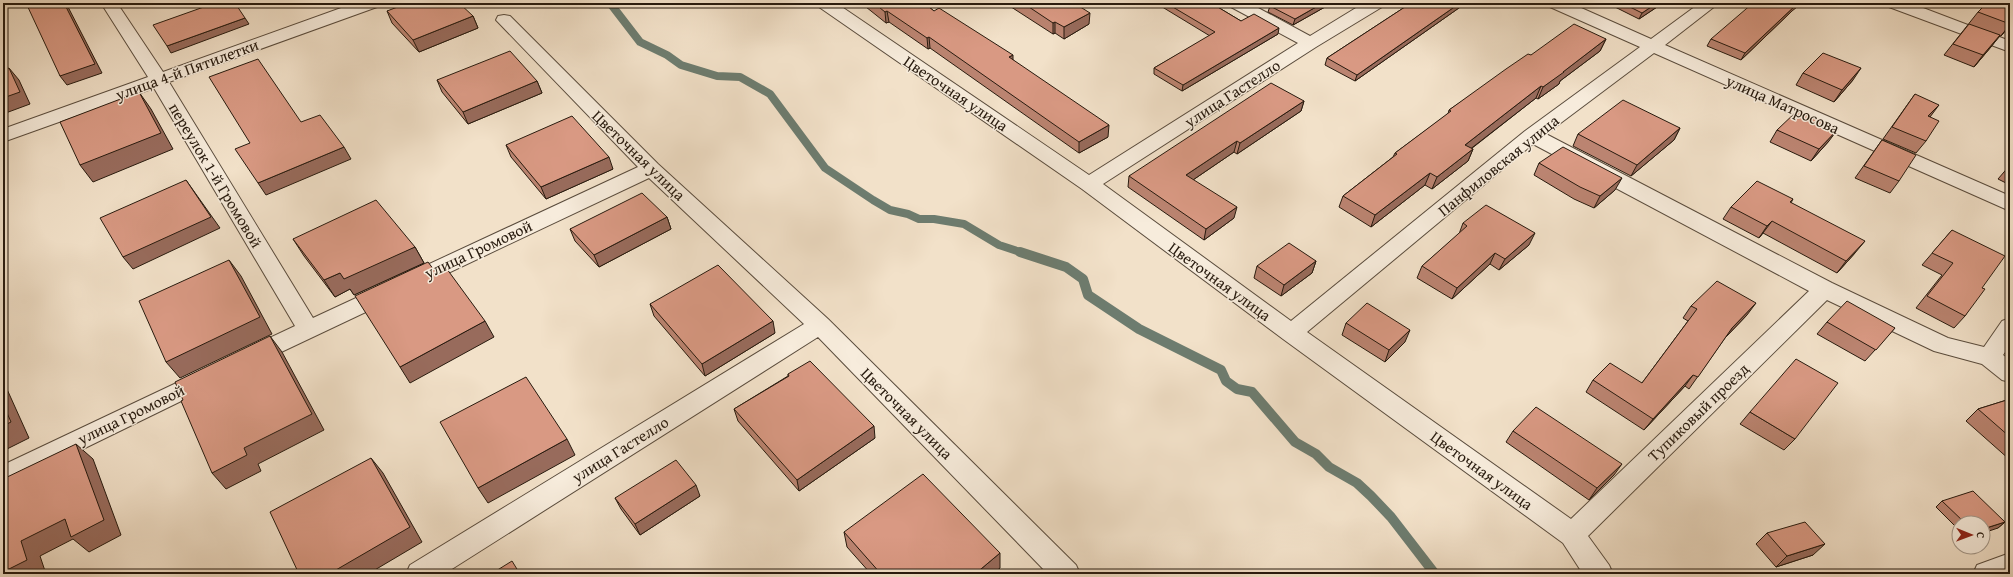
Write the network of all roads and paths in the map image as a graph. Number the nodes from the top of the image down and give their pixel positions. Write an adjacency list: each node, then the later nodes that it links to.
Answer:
1 (109, 3): 13 (street, переулок 1-й Громовой)
2 (371, 3): 13 (street, улица 4-й Пятилетки)
3 (825, 3): 17 (street, Цветочная улица)
4 (1238, 3): 10 (street)
5 (1376, 3): 10 (street, улица Гастелло)
6 (1556, 3): 11 (street, улица Матросова)
7 (1711, 3): 11 (street, Панфиловская улица)
8 (1895, 3): 12 (street)
9 (504, 20): 16 (street, Цветочная улица)
10 (1310, 43): 17 (street, улица Гастелло)
11 (1653, 46): 15 (street, Панфиловская улица); 18 (street, улица Матросова)
12 (2010, 47)
13 (158, 79): 14 (street, улица 4-й Пятилетки); 22 (street, переулок 1-й Громовой)
14 (3, 136)
15 (1532, 136): 19 (street); 23 (street, Панфиловская улица)
16 (651, 169): 20 (street, Цветочная улица); 22 (street, улица Громовой)
17 (1089, 184): 23 (street, Цветочная улица)
18 (2010, 204)
19 (1824, 289): 24 (street); 27 (street, Тупиковый проезд)
20 (820, 325): 29 (street, Цветочная улица); 30 (street, улица Гастелло)
21 (2010, 327): 24 (street)
22 (308, 328): 26 (street, улица Громовой)
23 (1291, 333): 27 (street, Цветочная улица)
24 (1989, 357): 25 (street)
25 (2010, 373)
26 (3, 477)
27 (1572, 535): 31 (street, Цветочная улица)
28 (2010, 565): 32 (street)
29 (1057, 571)
30 (420, 574)
31 (1599, 574)
32 (1987, 574)

